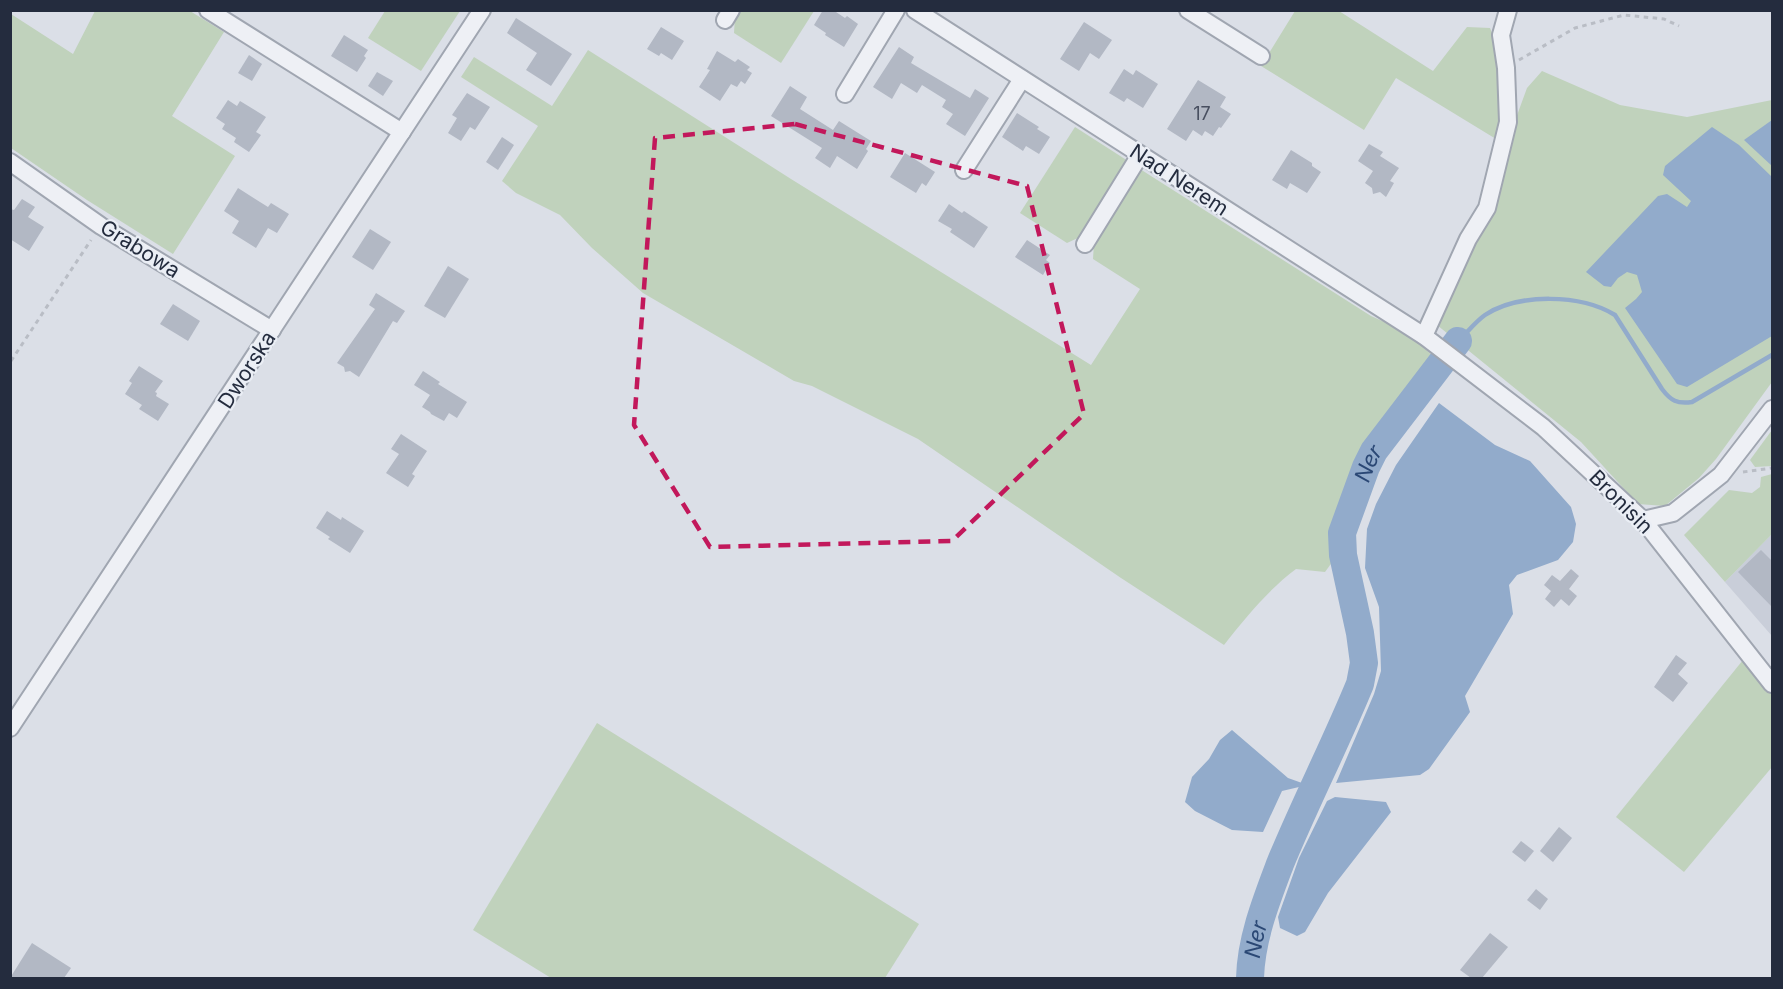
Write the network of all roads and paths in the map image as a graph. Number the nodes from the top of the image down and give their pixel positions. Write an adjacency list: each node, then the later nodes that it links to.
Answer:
1 (208, 10): 12 (street)
2 (896, 10): 11 (street)
3 (915, 10): 10 (street, Nad Nerem)
4 (1188, 10): 8 (street)
5 (1508, 10): 9 (street)
6 (481, 11): 12 (street, Dworska)
7 (1679, 26): 9 (path)
8 (1261, 56)
9 (1506, 68): 19 (street)
10 (1022, 79): 13 (street, Nad Nerem); 15 (street)
11 (845, 94)
12 (402, 132): 18 (street, Dworska)
13 (1140, 155): 17 (street); 19 (street, Nad Nerem)
14 (10, 162): 16 (street, Grabowa)
15 (964, 171)
16 (101, 226): 18 (street, Grabowa); 21 (path)
17 (1084, 244)
18 (272, 330): 27 (street, Dworska)
19 (1424, 336): 20 (street, Nad Nerem)
20 (1448, 355): 25 (street, Bronisin)
21 (11, 361)
22 (1773, 409): 24 (street)
23 (1773, 468): 24 (path)
24 (1721, 475): 25 (street)
25 (1643, 520): 26 (street, Bronisin)
26 (1773, 684)
27 (10, 728)

